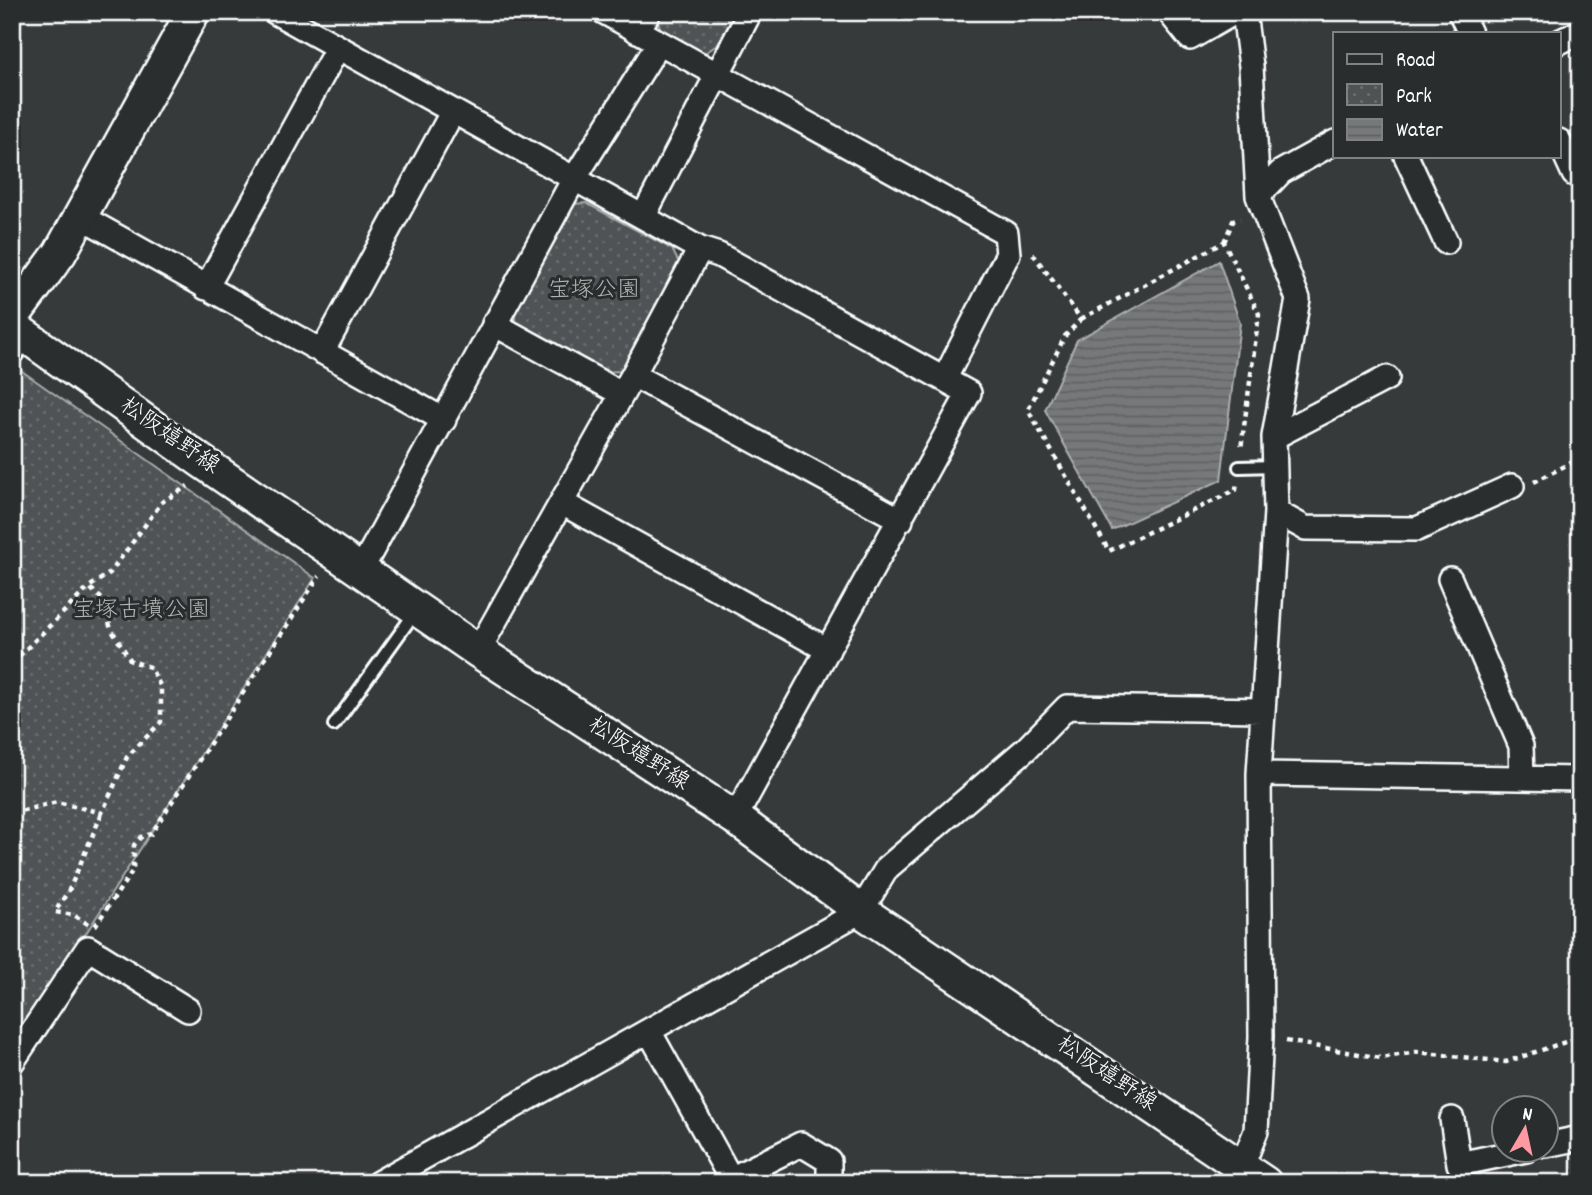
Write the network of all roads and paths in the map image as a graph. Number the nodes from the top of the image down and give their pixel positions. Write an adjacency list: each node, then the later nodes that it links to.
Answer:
1 (192, 12): 23 (main road)
2 (275, 12): 14 (street)
3 (604, 12): 9 (street)
4 (750, 12): 15 (street)
5 (1169, 12): 6 (street)
6 (1235, 12)
7 (1244, 12): 22 (street)
8 (1460, 12): 10 (street)
9 (643, 21): 13 (street)
10 (1470, 32)
11 (1580, 32): 12 (street)
12 (1560, 42)
13 (659, 43): 15 (street); 21 (street)
14 (338, 47): 16 (street); 28 (street)
15 (719, 76): 24 (street); 25 (street)
16 (453, 111): 21 (street); 32 (street)
17 (1333, 143): 22 (street)
18 (1560, 143): 20 (street)
19 (1407, 158): 26 (street)
20 (1580, 175)
21 (574, 178): 24 (street); 30 (street)
22 (1258, 196): 37 (street)
23 (80, 216): 28 (street); 31 (main road)
24 (643, 217): 27 (street)
25 (1006, 233): 29 (path); 33 (street)
26 (1446, 242)
27 (701, 249): 33 (street); 35 (street)
28 (206, 288): 32 (street)
29 (1081, 319): 40 (path); 40 (path)
30 (494, 324): 35 (street); 36 (street)
31 (15, 332): 46 (main road, 松阪嬉野線)
32 (322, 352): 36 (street)
33 (945, 378): 45 (street)
34 (1387, 379): 37 (street)
35 (628, 385): 43 (street); 45 (street)
36 (444, 420): 47 (street)
37 (1274, 437): 39 (street)
38 (1580, 458): 42 (path)
39 (1275, 466): 40 (lane); 44 (street)
40 (1239, 467)
41 (194, 482): 49 (path)
42 (1512, 486): 44 (street)
43 (562, 503): 51 (street); 52 (street)
44 (1276, 512): 54 (street)
45 (901, 520): 51 (street)
46 (332, 550): 47 (main road, 松阪嬉野線); 63 (path)
47 (361, 570): 50 (main road, 松阪嬉野線)
48 (1450, 579): 57 (street)
49 (89, 586): 53 (path); 60 (path)
50 (418, 609): 52 (main road, 松阪嬉野線); 55 (lane)
51 (828, 649): 61 (street)
52 (478, 651): 61 (main road, 松阪嬉野線)
53 (12, 663)
54 (1263, 710): 56 (street); 62 (street)
55 (334, 725)
56 (1259, 774): 57 (street); 66 (street)
57 (1522, 777): 58 (street)
58 (1580, 779)
59 (12, 813): 60 (path)
60 (102, 813): 63 (path)
61 (735, 818): 62 (main road, 松阪嬉野線)
62 (861, 911): 65 (street); 73 (main road, 松阪嬉野線)
63 (91, 938): 64 (street); 68 (street)
64 (188, 1010)
65 (649, 1031): 74 (street); 75 (street)
66 (1261, 1037): 67 (path); 73 (street)
67 (1580, 1037)
68 (12, 1062)
69 (1452, 1119): 72 (street)
70 (1580, 1138): 71 (street)
71 (1560, 1142)
72 (1490, 1158)
73 (1253, 1174)
74 (728, 1181): 76 (street)
75 (378, 1183)
76 (829, 1183)

